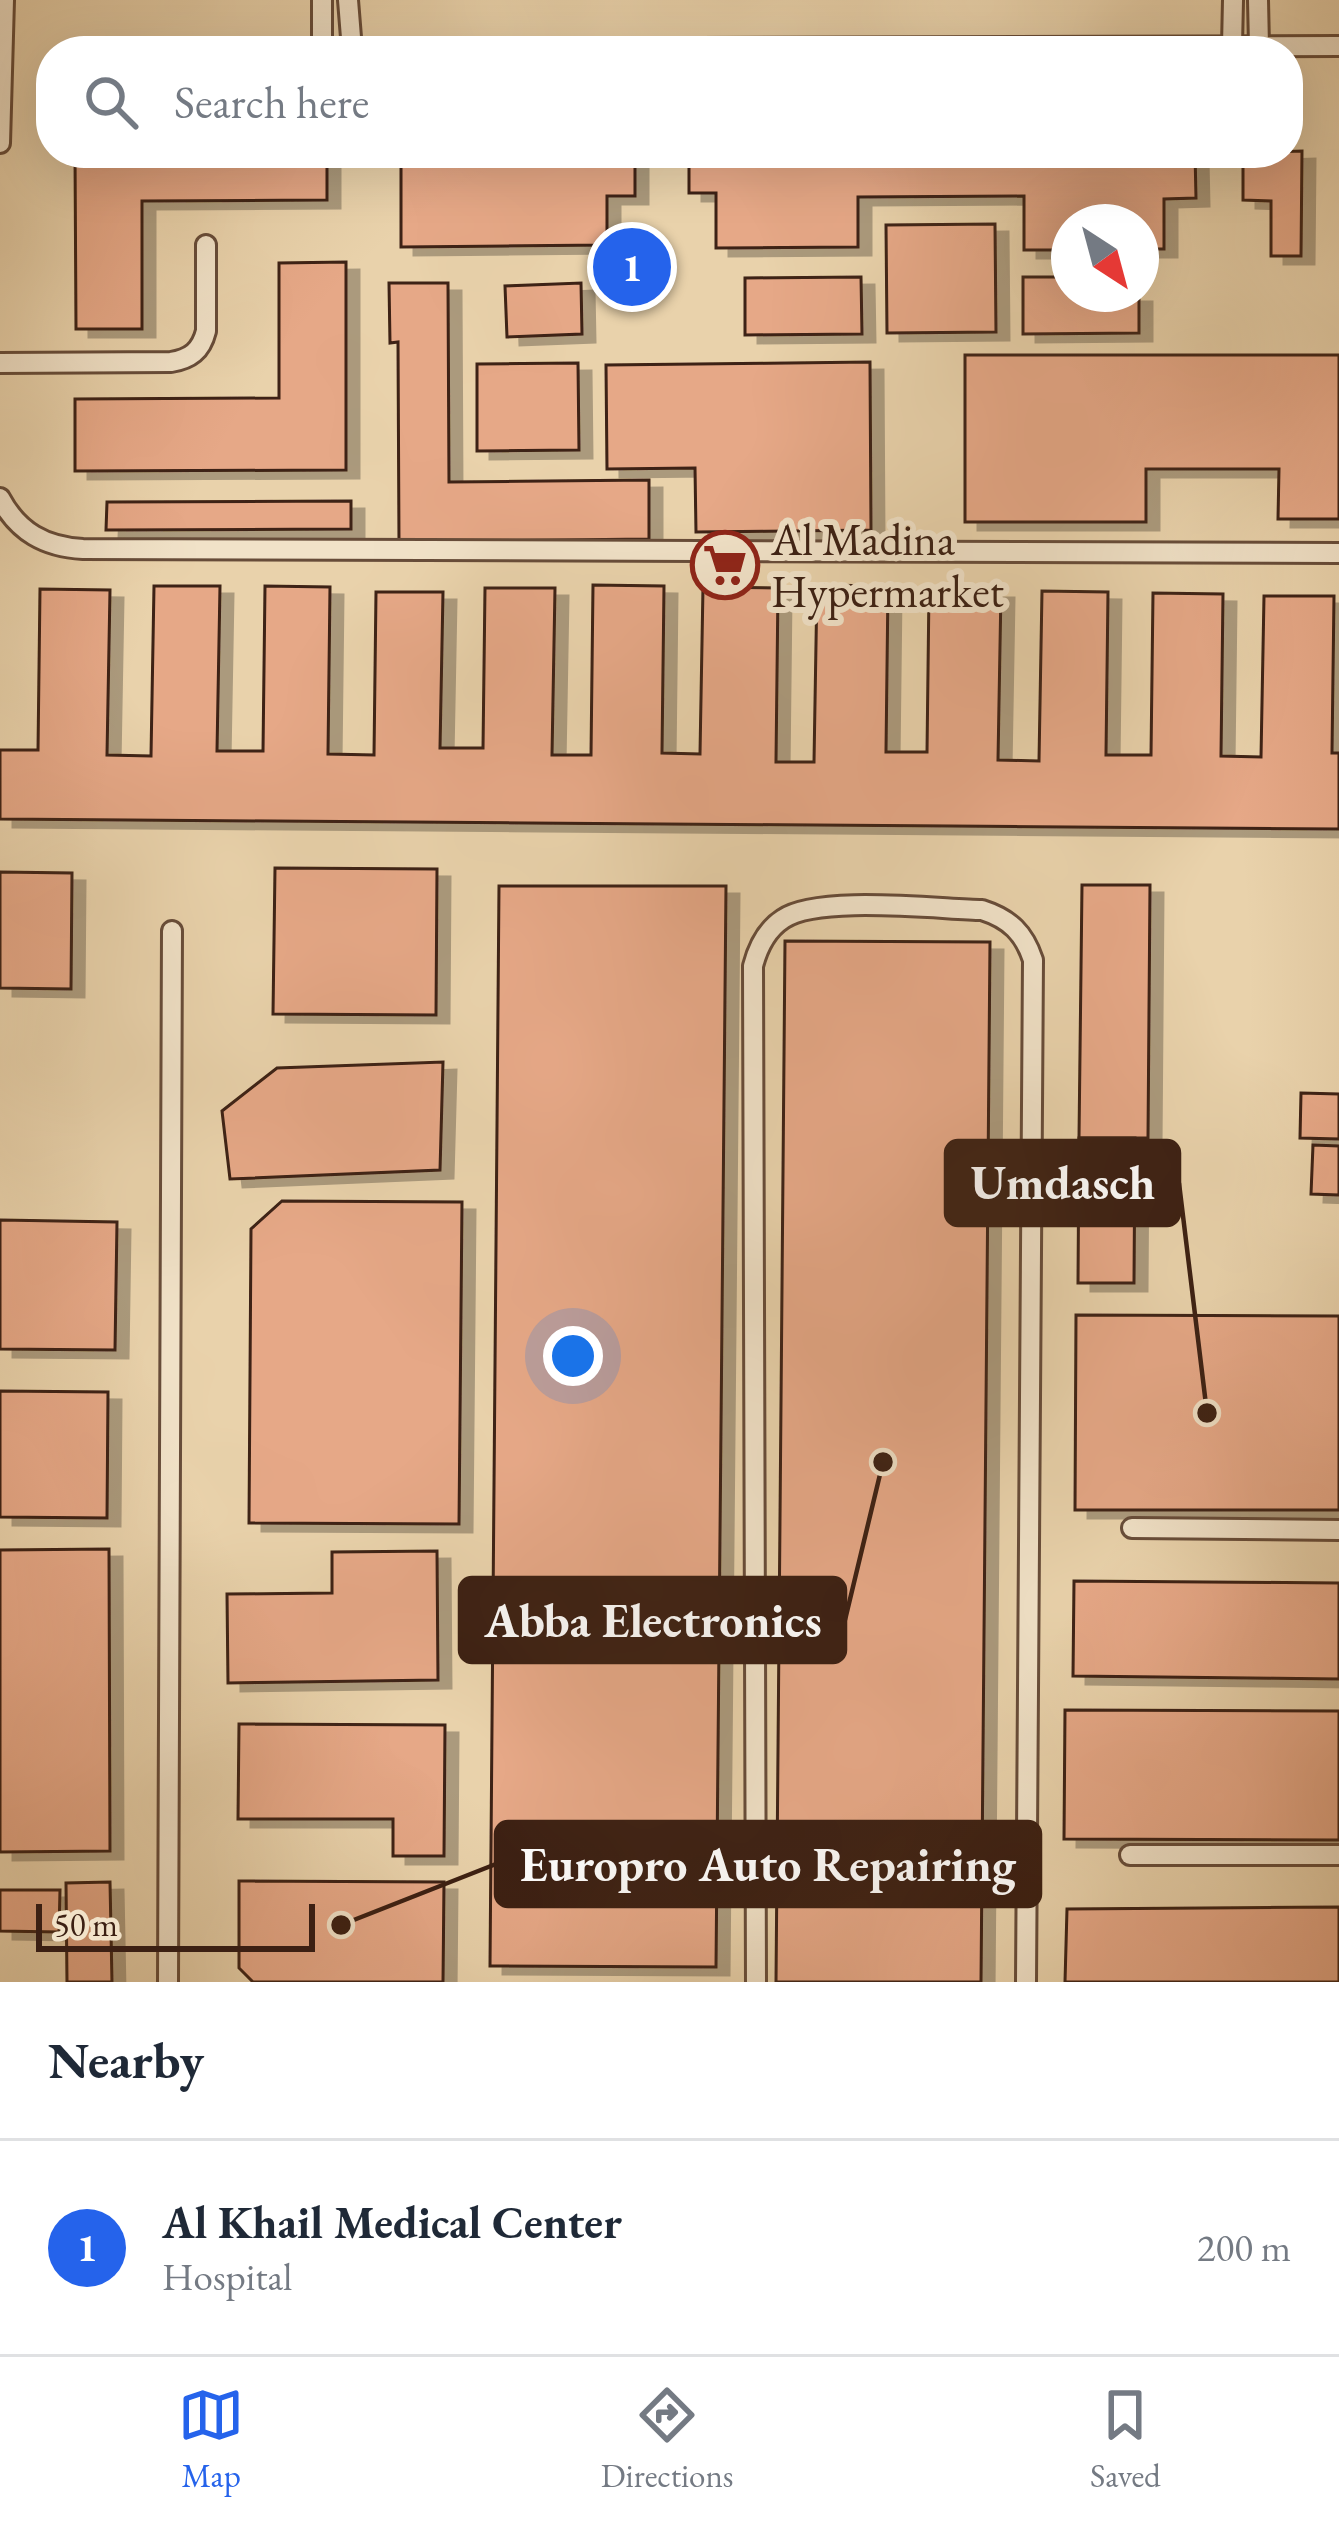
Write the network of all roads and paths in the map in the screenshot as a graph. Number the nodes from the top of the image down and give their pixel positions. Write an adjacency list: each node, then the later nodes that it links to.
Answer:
1 (4, 0): 12 (lane)
2 (322, 0): 6 (lane)
3 (348, 0): 7 (lane)
4 (1233, 0): 8 (lane)
5 (1258, 0): 9 (lane)
6 (322, 36)
7 (351, 36)
8 (1232, 36)
9 (1259, 36)
10 (1303, 46): 11 (lane)
11 (1339, 46)
12 (0, 143)
13 (206, 244): 14 (lane)
14 (0, 363)
15 (0, 498): 16 (lane)
16 (1339, 553)
17 (172, 931): 22 (lane)
18 (1132, 1528): 19 (lane)
19 (1339, 1530)
20 (1130, 1855): 21 (lane)
21 (1339, 1855)
22 (168, 1982)
23 (756, 1982): 24 (lane)
24 (1026, 1982)

